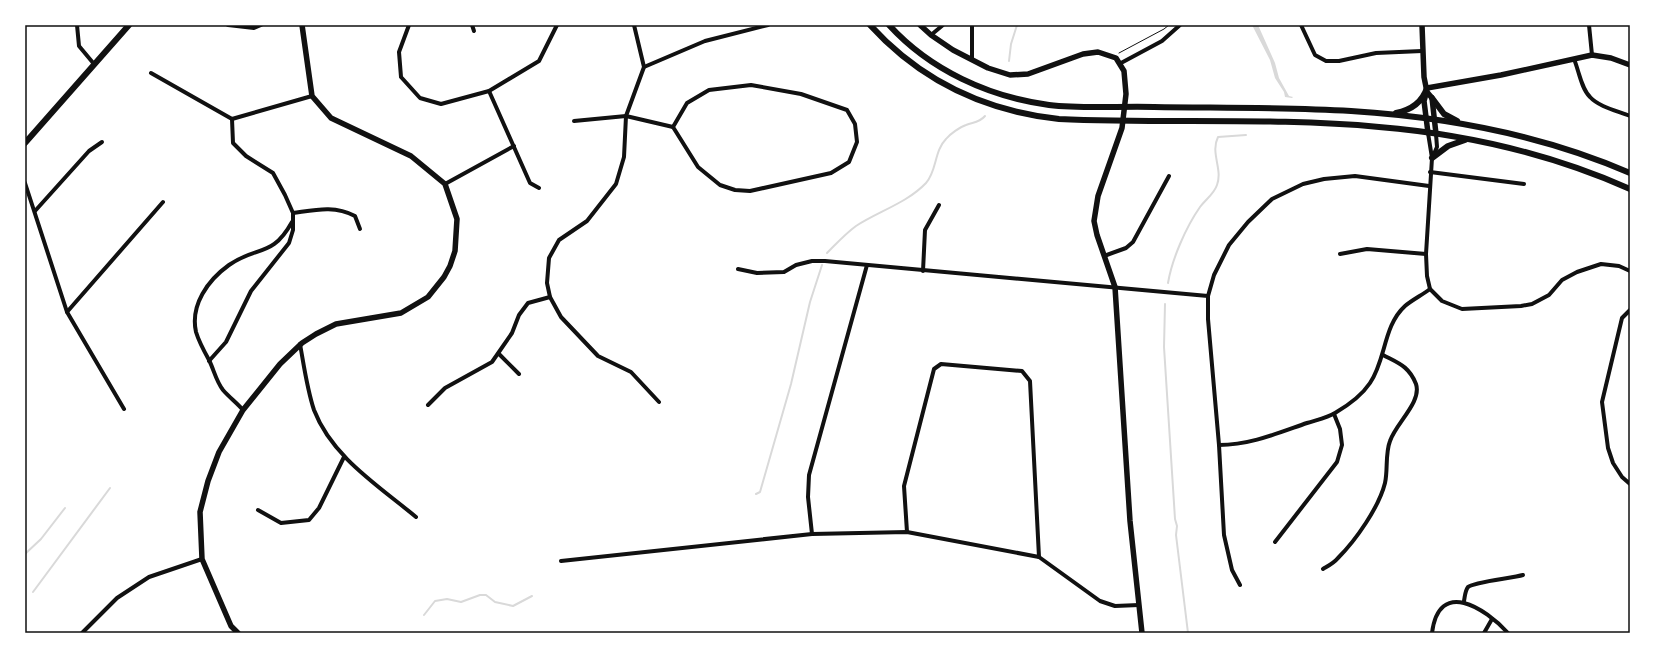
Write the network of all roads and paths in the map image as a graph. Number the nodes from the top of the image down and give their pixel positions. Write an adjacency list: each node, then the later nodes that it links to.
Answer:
1 (77, 25): 29 (street)
2 (129, 25): 29 (main road)
3 (228, 25): 4 (street)
4 (260, 25)
5 (302, 25): 35 (street)
6 (409, 25): 33 (street)
7 (472, 25): 21 (street)
8 (557, 25): 33 (street)
9 (634, 25): 31 (street)
10 (768, 25): 31 (street)
11 (870, 25): 43 (main road)
12 (889, 25): 37 (main road)
13 (920, 25): 22 (street)
14 (943, 25): 22 (street)
15 (972, 25): 27 (street)
16 (1169, 25): 25 (path)
17 (1180, 25): 28 (street)
18 (1301, 25): 23 (street)
19 (1422, 25): 23 (street)
20 (1589, 25): 24 (street)
21 (474, 31)
22 (931, 35): 27 (street)
23 (1422, 51): 34 (street)
24 (1592, 55): 26 (street); 30 (street)
25 (1113, 56): 27 (street); 28 (street)
26 (1574, 59): 34 (street); 40 (street)
27 (972, 60)
28 (1121, 63): 37 (street)
29 (94, 64): 52 (main road)
30 (1630, 64)
31 (644, 67): 39 (street)
32 (151, 72): 41 (street)
33 (489, 90): 53 (street)
34 (1427, 90): 36 (street); 38 (main road); 42 (street)
35 (312, 96): 41 (street); 59 (street)
36 (1432, 98): 44 (street); 46 (main road)
37 (1124, 107): 38 (main road); 43 (street)
38 (1386, 114): 42 (main road)
39 (626, 116): 45 (street); 47 (street); 80 (street)
40 (1630, 116)
41 (232, 119): 67 (street)
42 (1426, 119): 44 (main road); 48 (street)
43 (1123, 120): 48 (main road); 72 (street)
44 (1434, 120): 46 (main road); 49 (street)
45 (574, 121)
46 (1471, 126): 56 (main road)
47 (673, 127): 47 (street)
48 (1428, 133): 49 (main road); 54 (street)
49 (1436, 134): 50 (main road); 54 (street)
50 (1470, 140): 54 (main road); 63 (main road)
51 (102, 142): 66 (street)
52 (25, 143)
53 (514, 146): 59 (street); 62 (street)
54 (1432, 158): 55 (street)
55 (1430, 172): 60 (street); 61 (street)
56 (1630, 173)
57 (1169, 176): 72 (street)
58 (25, 183): 66 (street)
59 (445, 184): 83 (street)
60 (1524, 184)
61 (1429, 186): 71 (street); 79 (street)
62 (539, 188)
63 (1630, 188)
64 (163, 202): 82 (street)
65 (939, 205): 75 (street)
66 (35, 211): 82 (street)
67 (293, 213): 68 (street); 69 (street)
68 (292, 222): 86 (street); 86 (street)
69 (360, 229)
70 (1340, 254): 71 (street)
71 (1426, 254): 78 (street)
72 (1104, 256): 77 (street)
73 (868, 265): 74 (street); 75 (street); 99 (street)
74 (738, 269)
75 (923, 271): 77 (street)
76 (1630, 271): 78 (street)
77 (1116, 287): 79 (street); 108 (street)
78 (1430, 289): 85 (street)
79 (1208, 296): 93 (street)
80 (550, 298): 84 (street); 88 (street)
81 (1630, 310): 95 (street)
82 (67, 312): 90 (street)
83 (300, 344): 91 (street); 94 (street)
84 (499, 354): 87 (street); 89 (street)
85 (1383, 355): 92 (street); 104 (street)
86 (209, 361): 91 (street)
87 (519, 374)
88 (659, 402)
89 (428, 405)
90 (124, 409)
91 (243, 410): 102 (street)
92 (1334, 414): 93 (street); 100 (street)
93 (1219, 445): 106 (street)
94 (344, 457): 96 (street); 97 (street)
95 (1630, 484)
96 (258, 510)
97 (416, 517)
98 (907, 532): 99 (street); 101 (street); 101 (street)
99 (812, 534): 103 (street)
100 (1276, 542)
101 (1040, 557): 108 (street)
102 (202, 559): 110 (street); 111 (street)
103 (561, 561)
104 (1323, 569)
105 (1523, 575): 107 (street)
106 (1240, 585)
107 (1464, 602): 109 (street); 113 (street)
108 (1139, 605): 112 (street)
109 (1492, 619): 114 (street); 115 (street)
110 (82, 633)
111 (238, 633)
112 (1142, 633)
113 (1432, 633)
114 (1484, 633)
115 (1508, 633)

